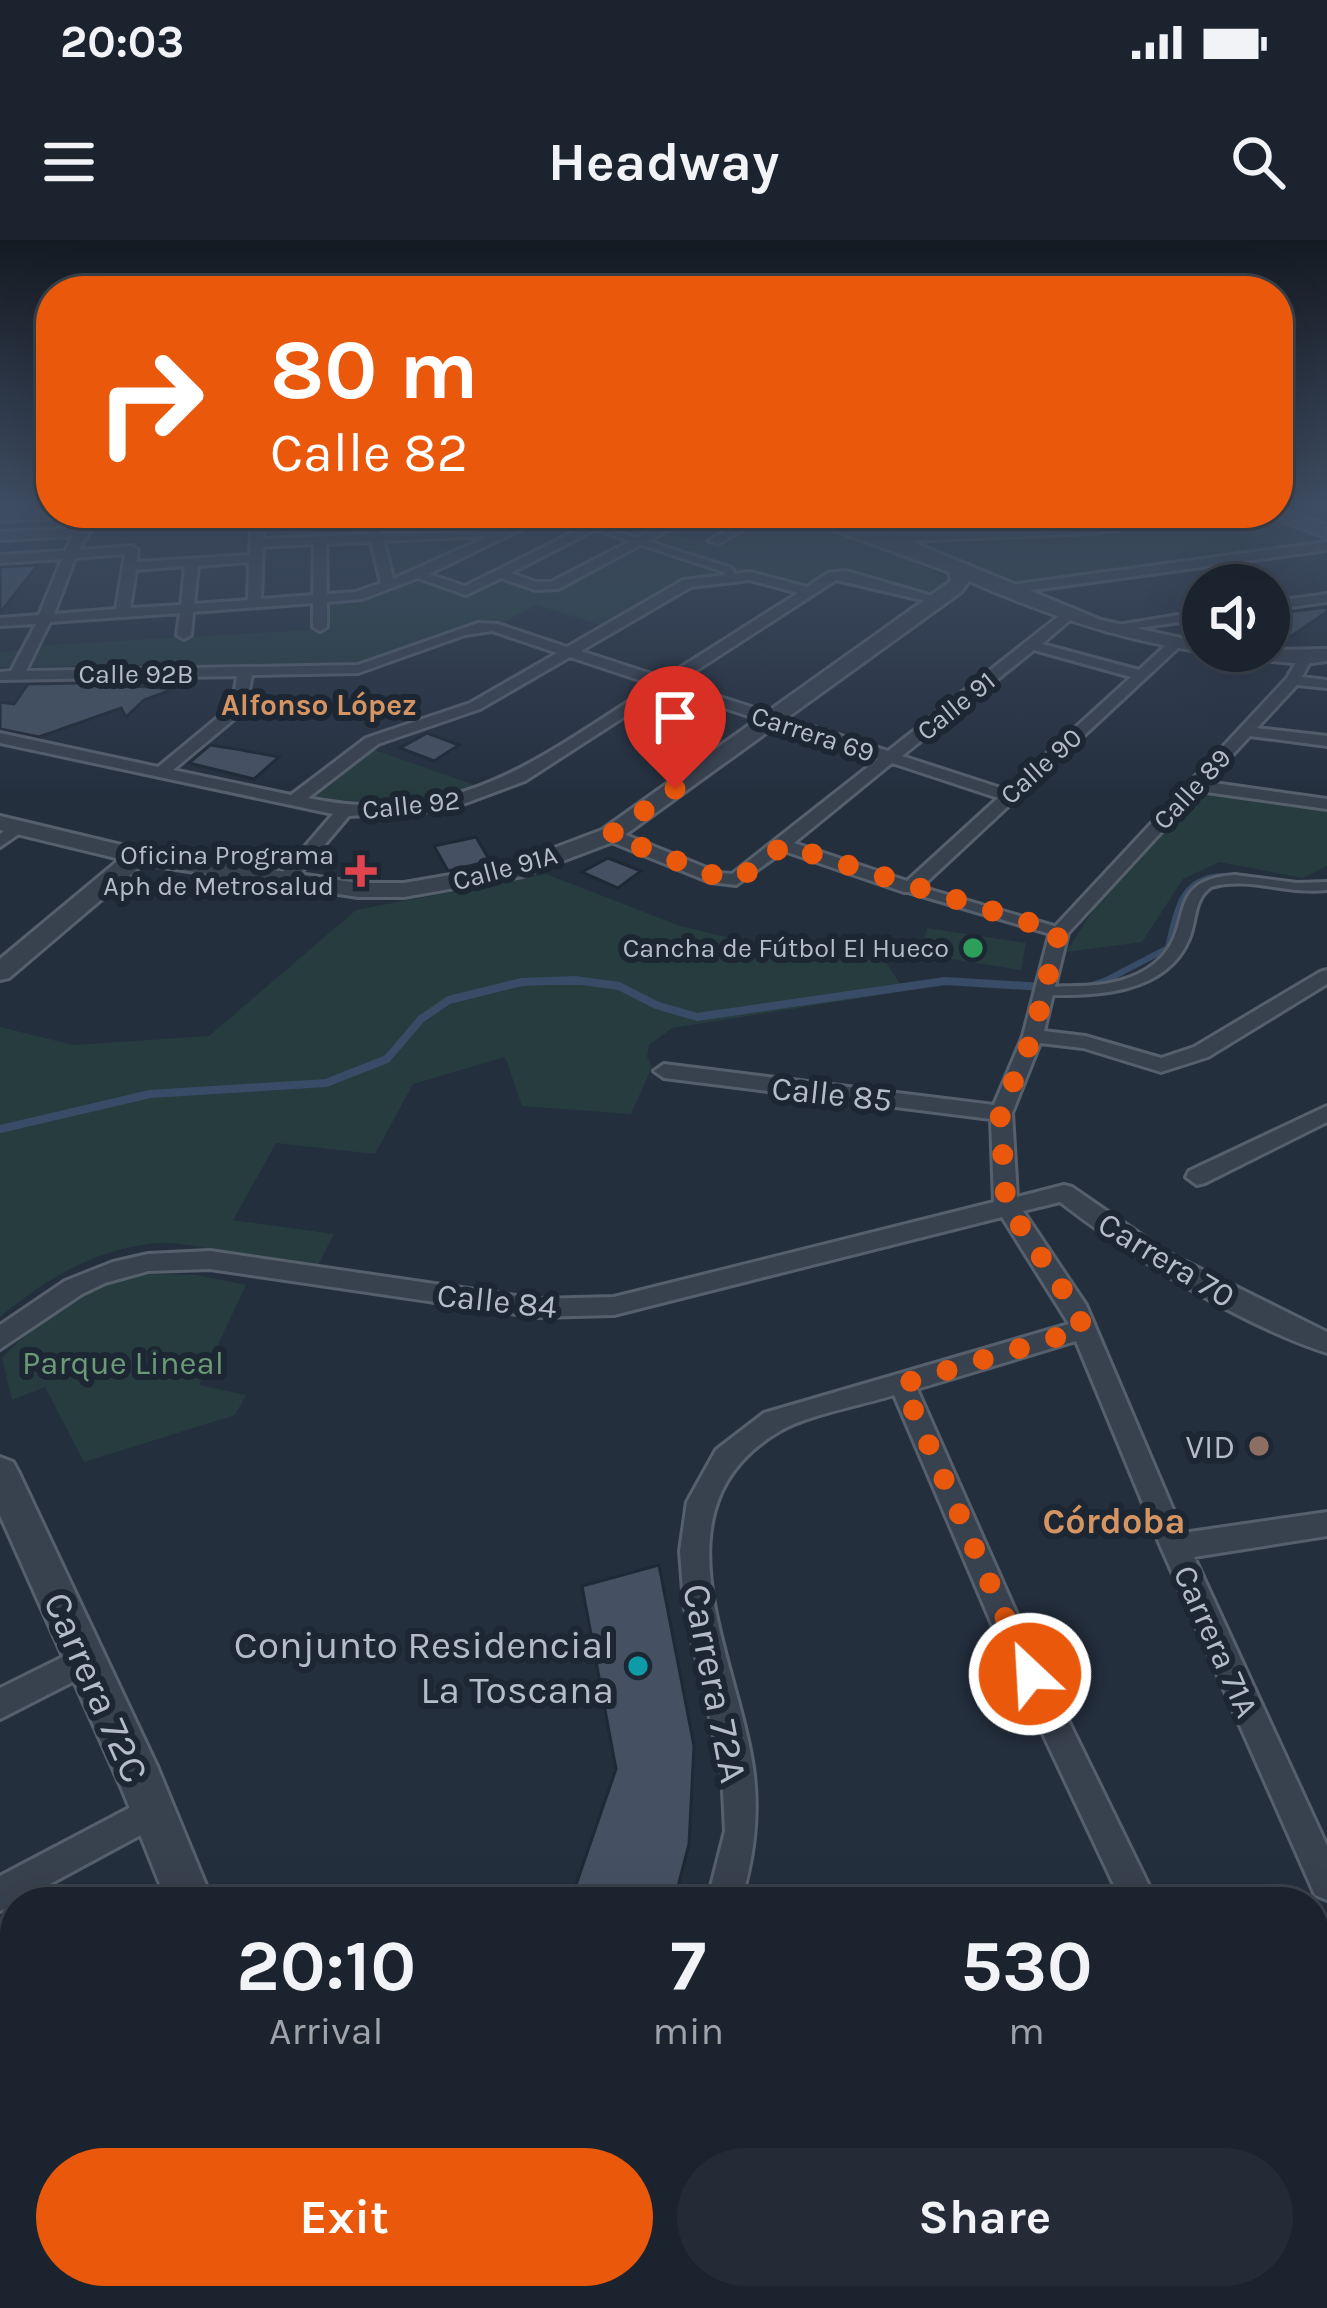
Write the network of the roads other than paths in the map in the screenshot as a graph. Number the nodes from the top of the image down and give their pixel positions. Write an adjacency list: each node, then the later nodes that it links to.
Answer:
1 (53, 600): 17 (street)
2 (124, 600): 15 (street)
3 (187, 600): 13 (street)
4 (254, 600): 12 (street)
5 (329, 600): 11 (street)
6 (660, 600): 26 (street)
7 (794, 600): 32 (street, Calle 92)
8 (939, 600): 9 (street, Calle 91A); 34 (street, Calle 91A)
9 (942, 600)
10 (1030, 600): 14 (street)
11 (322, 601): 12 (street); 20 (street)
12 (254, 606): 13 (street)
13 (186, 611): 15 (street); 22 (street)
14 (1070, 614): 21 (street); 23 (street, Calle 91)
15 (122, 615): 17 (street)
16 (1182, 618): 21 (street)
17 (47, 620): 18 (street); 28 (street)
18 (0, 622)
19 (481, 626): 26 (street, Carrera 69); 29 (street, Calle 92B)
20 (320, 628)
21 (1107, 628): 24 (street)
22 (184, 635)
23 (1031, 645): 30 (street); 38 (street, Calle 91)
24 (1173, 646): 25 (street); 30 (street, Calle 90)
25 (1182, 647)
26 (571, 652): 32 (street, Carrera 69); 42 (street)
27 (1316, 657): 31 (street, Calle 89)
28 (17, 668): 29 (street, Calle 92B)
29 (245, 674): 39 (street)
30 (1141, 675): 41 (street, Calle 90)
31 (1293, 680): 33 (street); 35 (street, Calle 89)
32 (666, 684): 34 (street, Carrera 69); 44 (street, Calle 92)
33 (1327, 684)
34 (773, 721): 38 (street, Carrera 69); 46 (street, Calle 91A)
35 (1247, 731): 37 (street); 40 (street, Calle 89)
36 (0, 738): 39 (street, Calle 92)
37 (1327, 741)
38 (890, 760): 41 (street, Carrera 69); 47 (street, Calle 91)
39 (161, 772): 42 (street, Calle 92)
40 (1195, 785): 43 (street); 52 (street, Calle 89)
41 (1008, 796): 51 (street, Calle 90)
42 (295, 800): 44 (street, Calle 92)
43 (1327, 805)
44 (344, 811): 49 (street)
45 (7, 831): 48 (street, Calle 91A)
46 (610, 835): 47 (street, Calle 91); 49 (street, Calle 91A)
47 (784, 845): 51 (street)
48 (138, 856): 49 (street, Calle 91A); 53 (street)
49 (286, 879)
50 (1327, 886): 55 (street)
51 (910, 888): 52 (street)
52 (1059, 932): 55 (street, Carrera 71A)
53 (0, 972)
54 (1327, 976): 56 (street)
55 (1045, 991): 56 (street, Carrera 71A)
56 (1033, 1036): 58 (street, Carrera 71A)
57 (664, 1070): 58 (street, Calle 85)
58 (1000, 1113): 61 (street, Carrera 71A)
59 (1327, 1113): 60 (street)
60 (1197, 1177)
61 (1006, 1204): 62 (street, Carrera 71A); 63 (street, Calle 84); 64 (street, Carrera 70)
62 (1084, 1329): 65 (street); 69 (street, Carrera 71A)
63 (0, 1340)
64 (1327, 1343)
65 (902, 1384): 76 (street, Carrera 72A); 77 (street)
66 (0, 1474): 68 (street, Carrera 72C)
67 (1327, 1524): 69 (street)
68 (13, 1534): 70 (street, Carrera 72C)
69 (1175, 1547): 73 (street, Carrera 71A)
70 (85, 1660): 71 (street); 72 (street, Carrera 72C)
71 (0, 1703)
72 (150, 1813): 74 (street); 75 (street, Carrera 72C)
73 (1327, 1882)
74 (13, 1887)
75 (183, 1887)
76 (727, 1887)
77 (1133, 1887)

